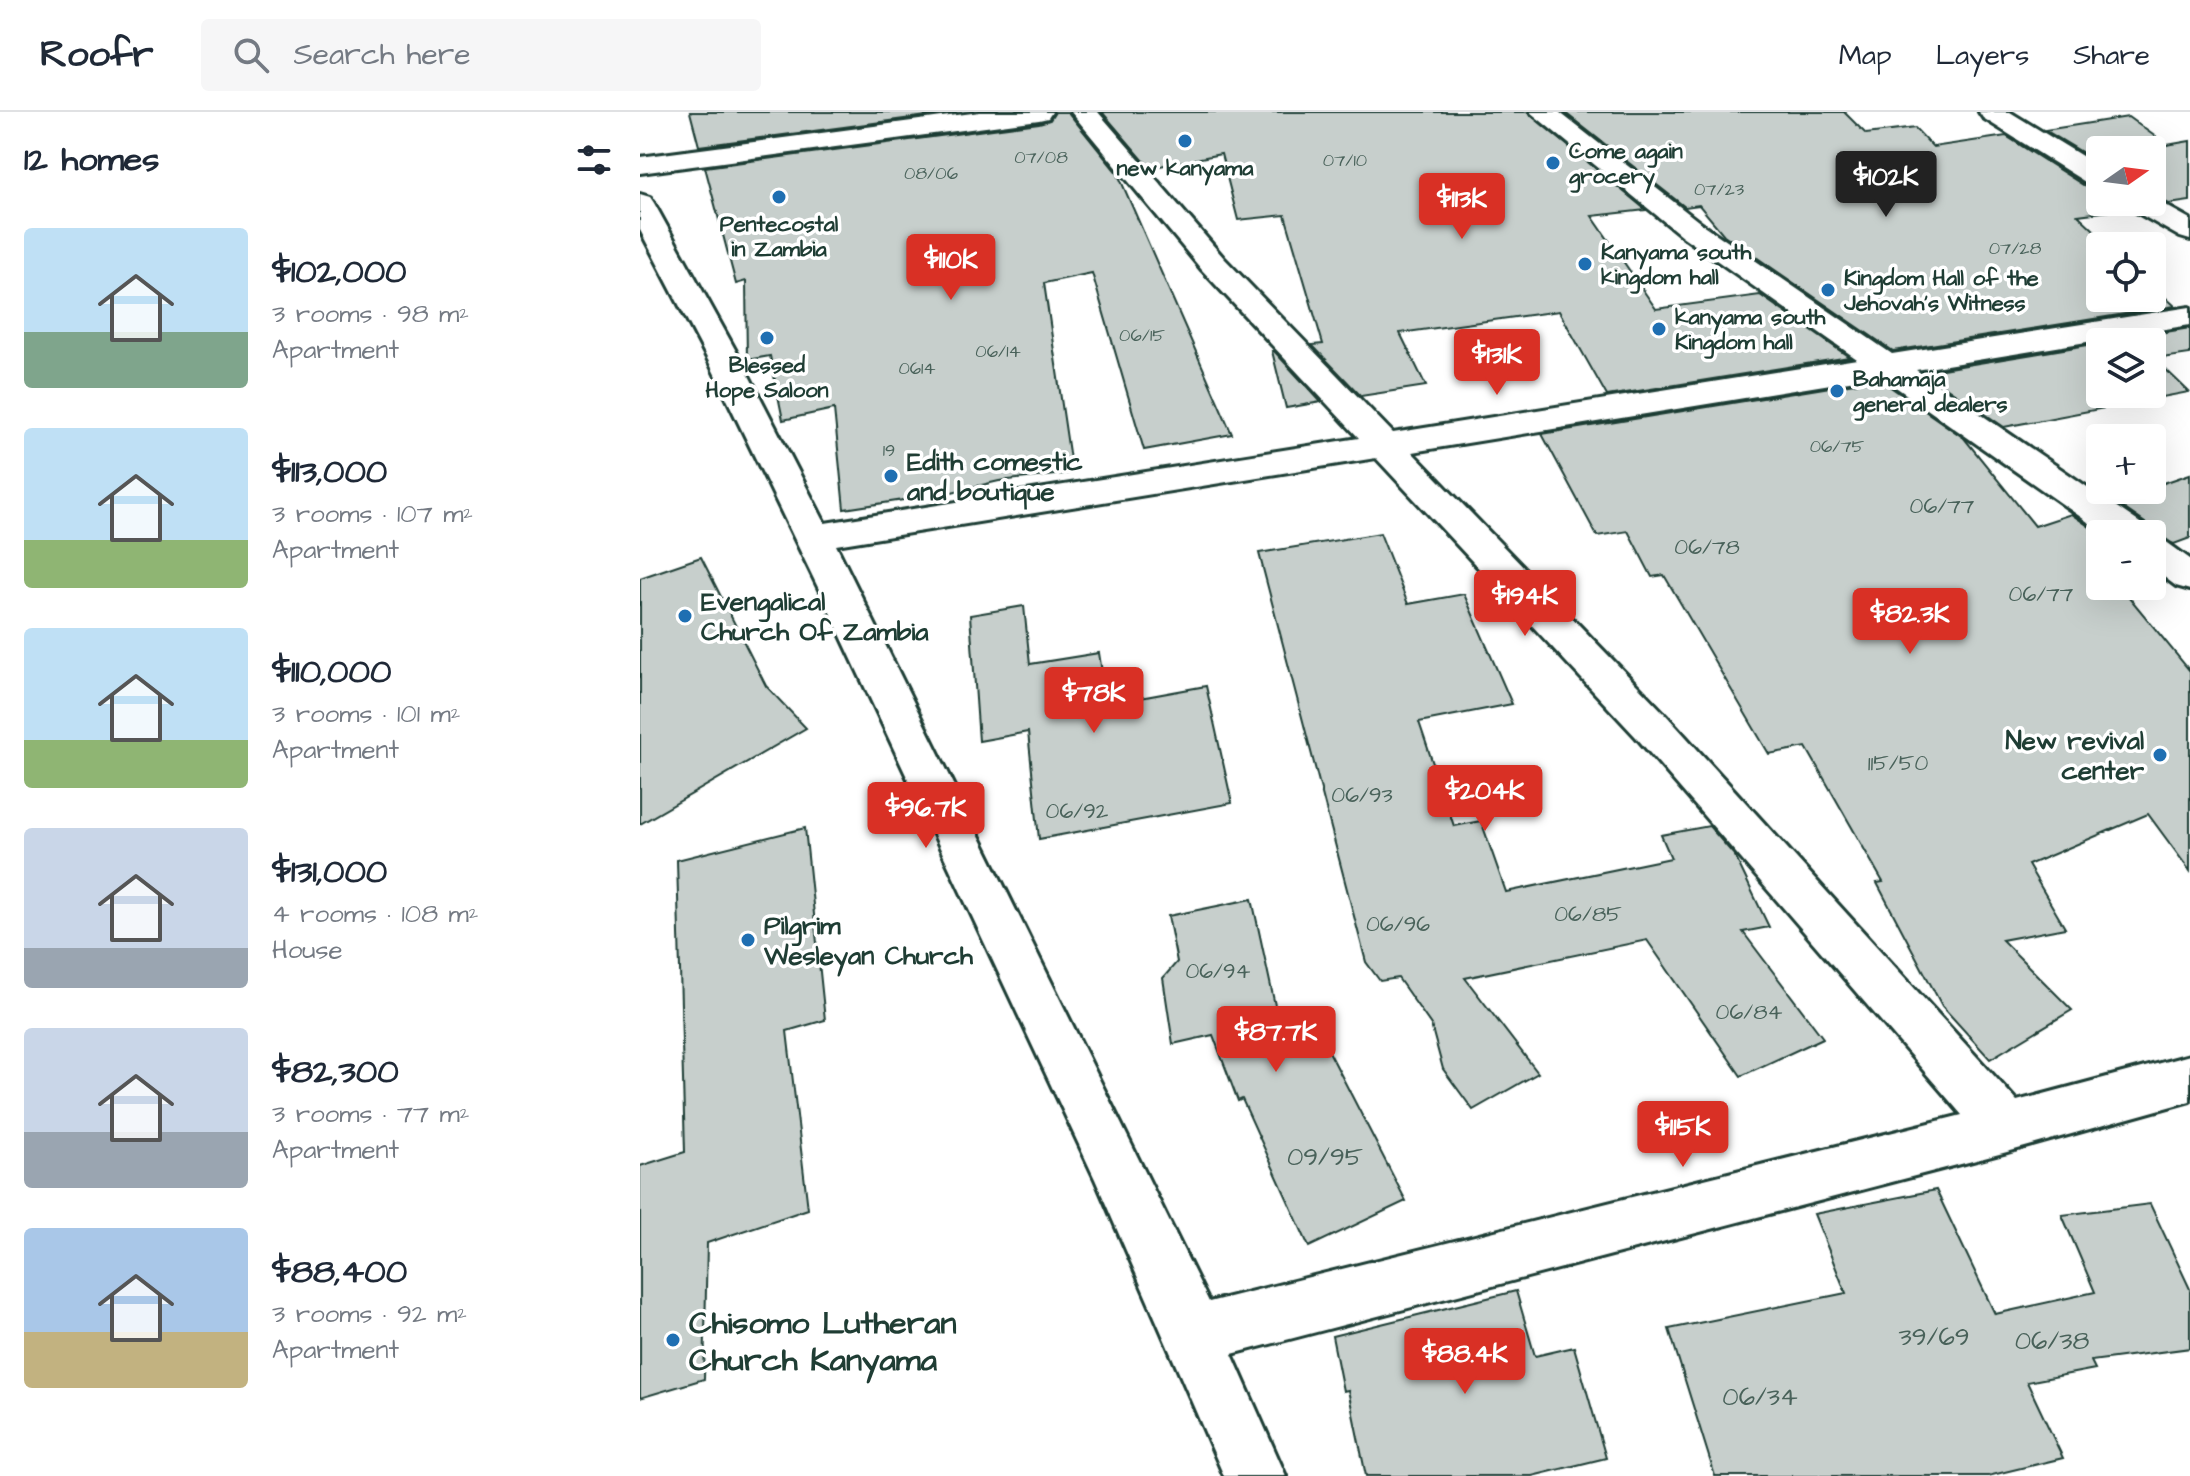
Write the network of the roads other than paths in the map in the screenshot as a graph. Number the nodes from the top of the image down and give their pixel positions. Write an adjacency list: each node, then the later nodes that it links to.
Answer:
1 (1039, 112): 5 (street)
2 (1084, 112): 12 (street)
3 (1543, 112): 11 (street)
4 (1992, 112): 6 (street)
5 (640, 165)
6 (2086, 170)
7 (640, 203): 14 (street)
8 (2164, 216): 9 (street)
9 (2190, 231)
10 (2190, 316): 11 (street)
11 (1886, 363): 12 (street); 13 (street)
12 (1387, 444): 14 (street); 18 (street)
13 (2110, 520)
14 (814, 537): 19 (street)
15 (2166, 560): 16 (street)
16 (2190, 577)
17 (2190, 1078): 18 (street)
18 (2007, 1128): 19 (street)
19 (1196, 1334): 20 (street)
20 (1255, 1476)

